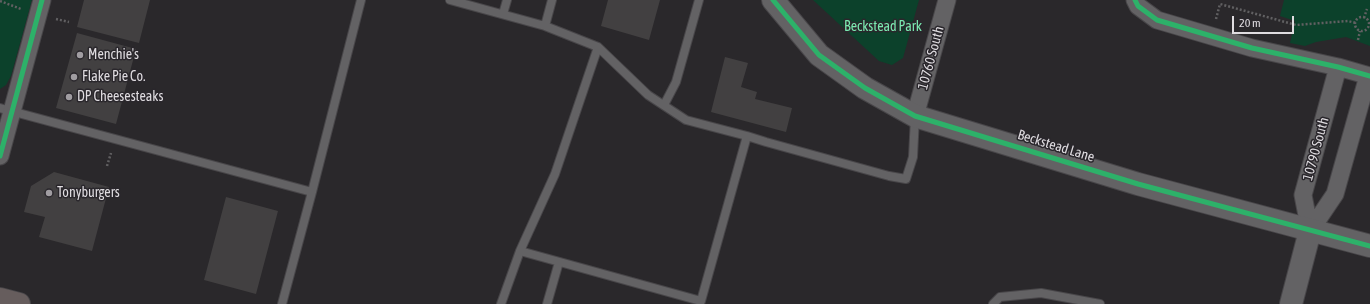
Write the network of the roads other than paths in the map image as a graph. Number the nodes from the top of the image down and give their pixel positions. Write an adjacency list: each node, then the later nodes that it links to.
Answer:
1 (42, 0): 16 (street)
2 (361, 0): 20 (lane)
3 (450, 0): 10 (lane)
4 (507, 0): 10 (lane)
5 (552, 0): 11 (lane)
6 (699, 0): 15 (lane)
7 (773, 0): 17 (street, Beckstead Lane)
8 (947, 0): 17 (street, 10760 South)
9 (1136, 0): 13 (street)
10 (503, 14): 11 (lane)
11 (546, 26): 12 (lane)
12 (598, 46): 15 (lane); 23 (lane)
13 (1338, 68): 14 (street); 21 (street, 10790 South)
14 (1369, 76): 21 (street, 10790 South)
15 (664, 105): 18 (lane)
16 (6, 110): 19 (street); 20 (lane)
17 (915, 116): 18 (lane); 21 (street, Beckstead Lane)
18 (747, 136): 26 (lane)
19 (0, 156)
20 (312, 192): 28 (lane)
21 (1310, 231): 22 (street, Beckstead Lane); 33 (street, 10790 South)
22 (1370, 246)
23 (520, 251): 24 (lane); 29 (lane)
24 (559, 262): 26 (lane); 30 (lane)
25 (0, 299): 27 (main road)
26 (701, 303)
27 (19, 304)
28 (282, 304)
29 (501, 304)
30 (547, 304)
31 (993, 304): 32 (lane)
32 (1100, 304)
33 (1291, 304)

